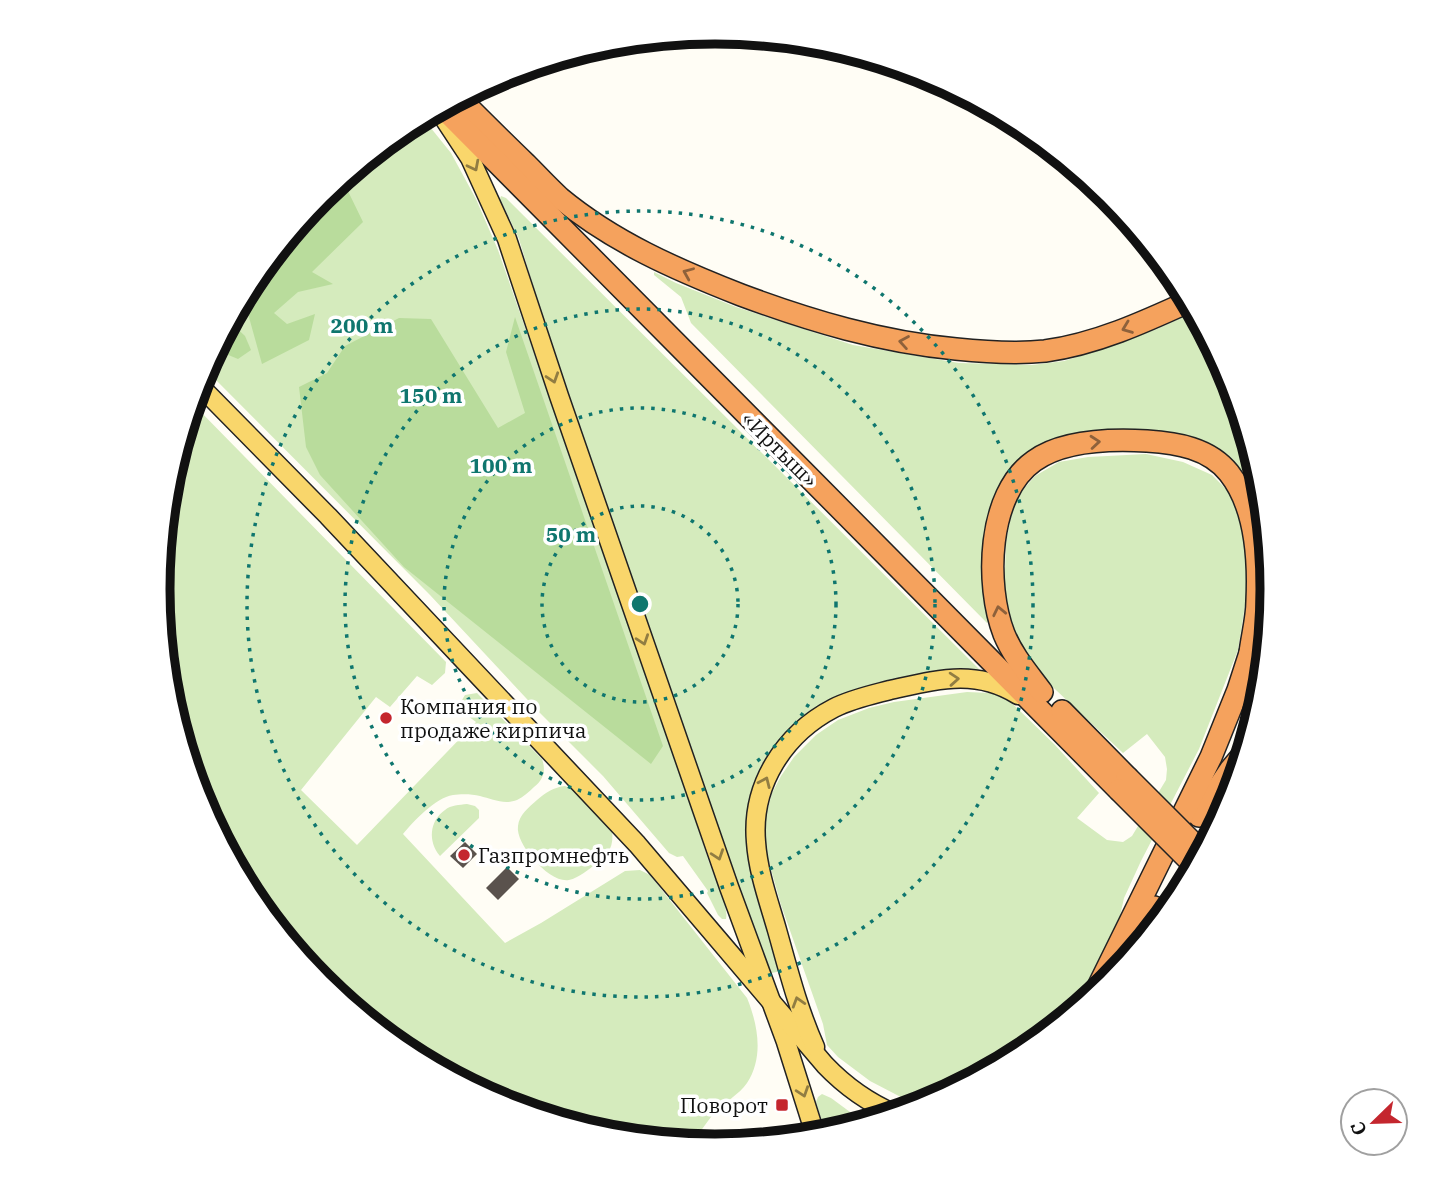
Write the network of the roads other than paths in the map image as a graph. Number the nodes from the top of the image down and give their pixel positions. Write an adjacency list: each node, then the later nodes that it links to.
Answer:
1 (466, 104): 5 (highway, one-way to 1)
2 (459, 108): 10 (highway, «Иртыш»)
3 (449, 114): 10 (highway, «Иртыш»)
4 (442, 117): 18 (main road, one-way to 18)
5 (1180, 305)
6 (207, 393): 18 (main road)
7 (1258, 640): 10 (highway, one-way to 7)
8 (1256, 656): 17 (highway)
9 (1256, 660): 13 (highway)
10 (1042, 702): 12 (highway, «Иртыш»); 19 (main road, one-way to 10)
11 (1228, 773): 13 (highway)
12 (1123, 784): 14 (highway, bridge); 15 (highway, bridge)
13 (1199, 816): 16 (highway)
14 (1195, 846)
15 (1189, 859)
16 (1151, 916)
17 (1108, 968)
18 (772, 1004): 19 (main road); 21 (main road, one-way to 21)
19 (825, 1065): 20 (main road)
20 (882, 1107)
21 (813, 1125)

